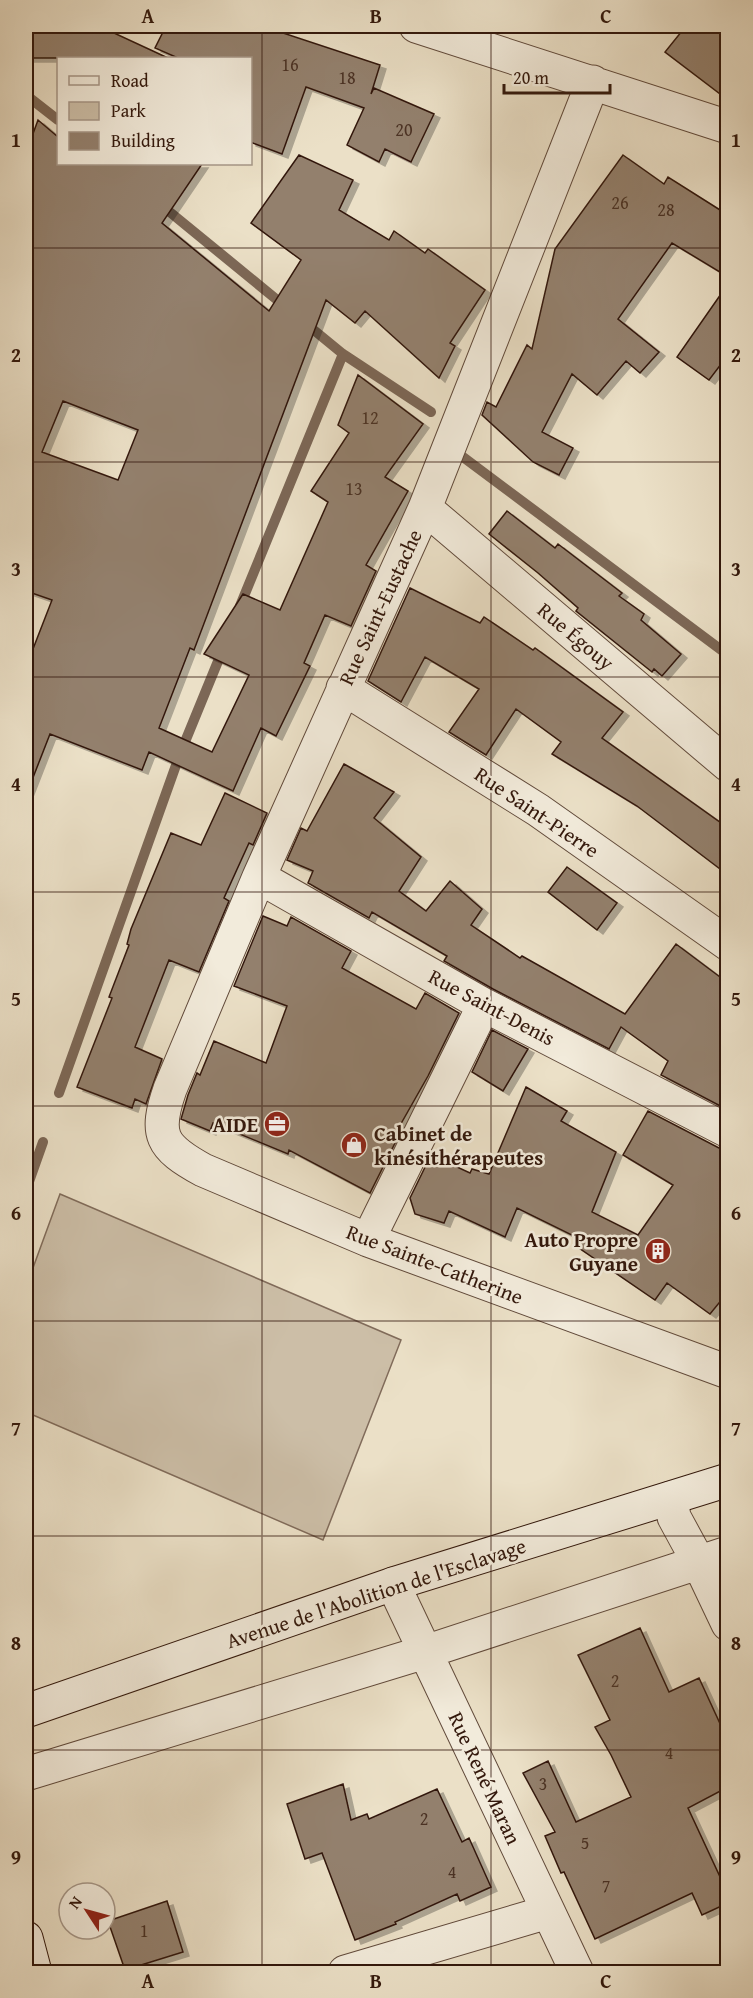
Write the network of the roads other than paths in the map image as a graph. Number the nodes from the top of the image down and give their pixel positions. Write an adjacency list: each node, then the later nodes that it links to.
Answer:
1 (416, 26): 2 (street)
2 (593, 82): 3 (street); 4 (street, Rue Saint-Eustache)
3 (728, 127)
4 (425, 508): 5 (street, Rue Saint-Eustache); 6 (street, Rue Égouy)
5 (343, 688): 7 (street, Rue Saint-Eustache); 8 (street, Rue Saint-Pierre)
6 (728, 765)
7 (259, 877): 9 (street, Rue Saint-Denis); 10 (street, Rue Saint-Eustache)
8 (728, 944)
9 (484, 1005): 11 (street, Rue Saint-Denis); 12 (street)
10 (162, 1129): 12 (street, Rue Sainte-Catherine)
11 (728, 1131)
12 (368, 1240): 13 (street, Rue Sainte-Catherine)
13 (728, 1372)
14 (728, 1480): 15 (street, Avenue de l'Abolition de l'Esclavage)
15 (671, 1498): 16 (street); 17 (street, Avenue de l'Abolition de l'Esclavage)
16 (713, 1558): 18 (street); 19 (street)
17 (393, 1584): 19 (street, Rue René Maran); 20 (street, Avenue de l'Abolition de l'Esclavage)
18 (728, 1624)
19 (425, 1652): 21 (street); 22 (street, Rue René Maran)
20 (26, 1711)
21 (26, 1774)
22 (548, 1912): 25 (street); 26 (street, Rue René Maran)
23 (26, 1938): 24 (street)
24 (35, 1972)
25 (345, 1972)
26 (577, 1972)

